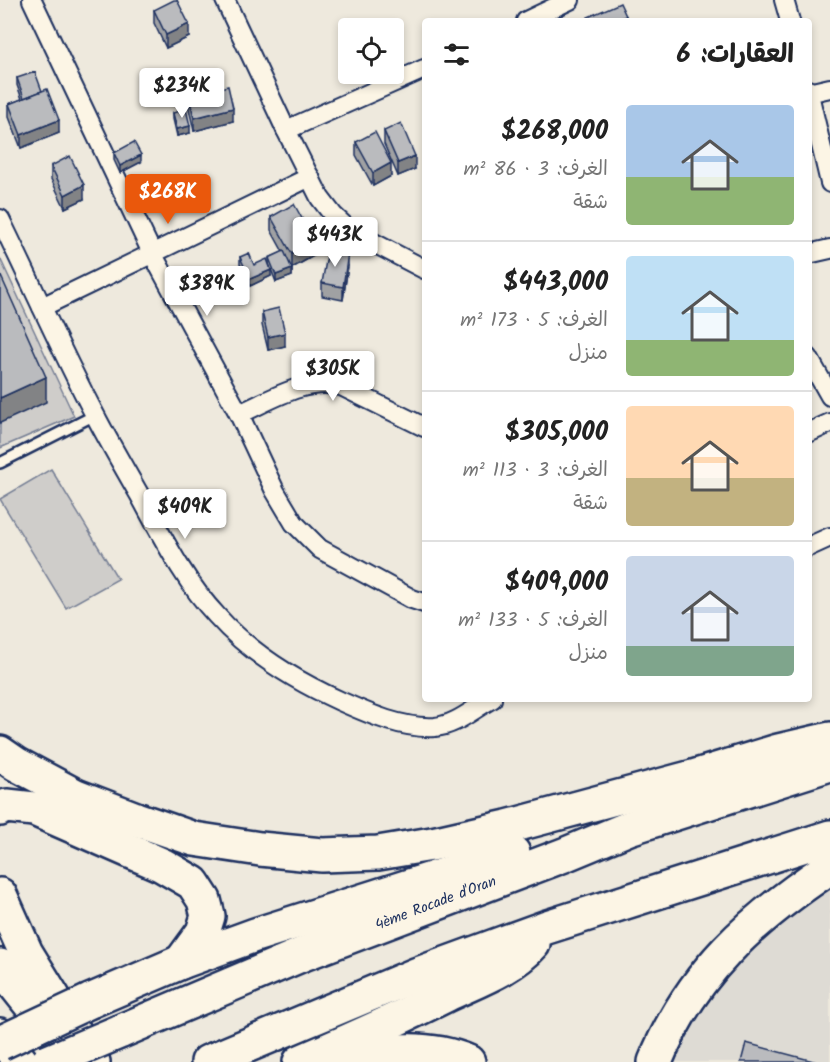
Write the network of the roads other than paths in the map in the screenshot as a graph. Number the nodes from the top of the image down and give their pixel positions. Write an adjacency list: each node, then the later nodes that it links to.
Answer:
1 (32, 0): 16 (street)
2 (225, 0): 11 (street)
3 (570, 0): 5 (street)
4 (784, 0): 6 (street)
5 (532, 18)
6 (789, 18)
7 (422, 70): 11 (street)
8 (830, 88): 9 (street)
9 (812, 91)
10 (812, 105): 13 (street)
11 (286, 130): 12 (street)
12 (310, 177): 16 (street); 18 (street)
13 (830, 183)
14 (1, 224): 19 (street)
15 (830, 249): 17 (street)
16 (152, 253): 19 (street); 22 (street)
17 (812, 253)
18 (422, 268)
19 (42, 307): 23 (street)
20 (812, 364): 21 (street)
21 (830, 396)
22 (239, 414): 25 (street); 30 (street)
23 (95, 415): 27 (lane); 31 (street)
24 (830, 423): 26 (street)
25 (422, 426)
26 (812, 431)
27 (0, 463)
28 (830, 537): 29 (street)
29 (812, 545)
30 (422, 602)
31 (487, 702)
32 (830, 739): 33 (highway)
33 (0, 753)
34 (830, 764): 36 (highway, 4ème Rocade d'Oran)
35 (0, 809): 41 (highway)
36 (629, 828): 41 (highway); 46 (highway, 4ème Rocade d'Oran, bridge)
37 (830, 837): 40 (highway)
38 (830, 867): 52 (highway)
39 (0, 894): 48 (highway)
40 (548, 927): 49 (highway); 50 (highway)
41 (181, 962): 44 (highway, bridge)
42 (0, 966): 47 (highway)
43 (0, 1035): 45 (highway)
44 (0, 1042)
45 (21, 1062)
46 (48, 1062)
47 (76, 1062)
48 (93, 1062)
49 (208, 1062)
50 (301, 1062): 51 (highway)
51 (468, 1062)
52 (655, 1062)

